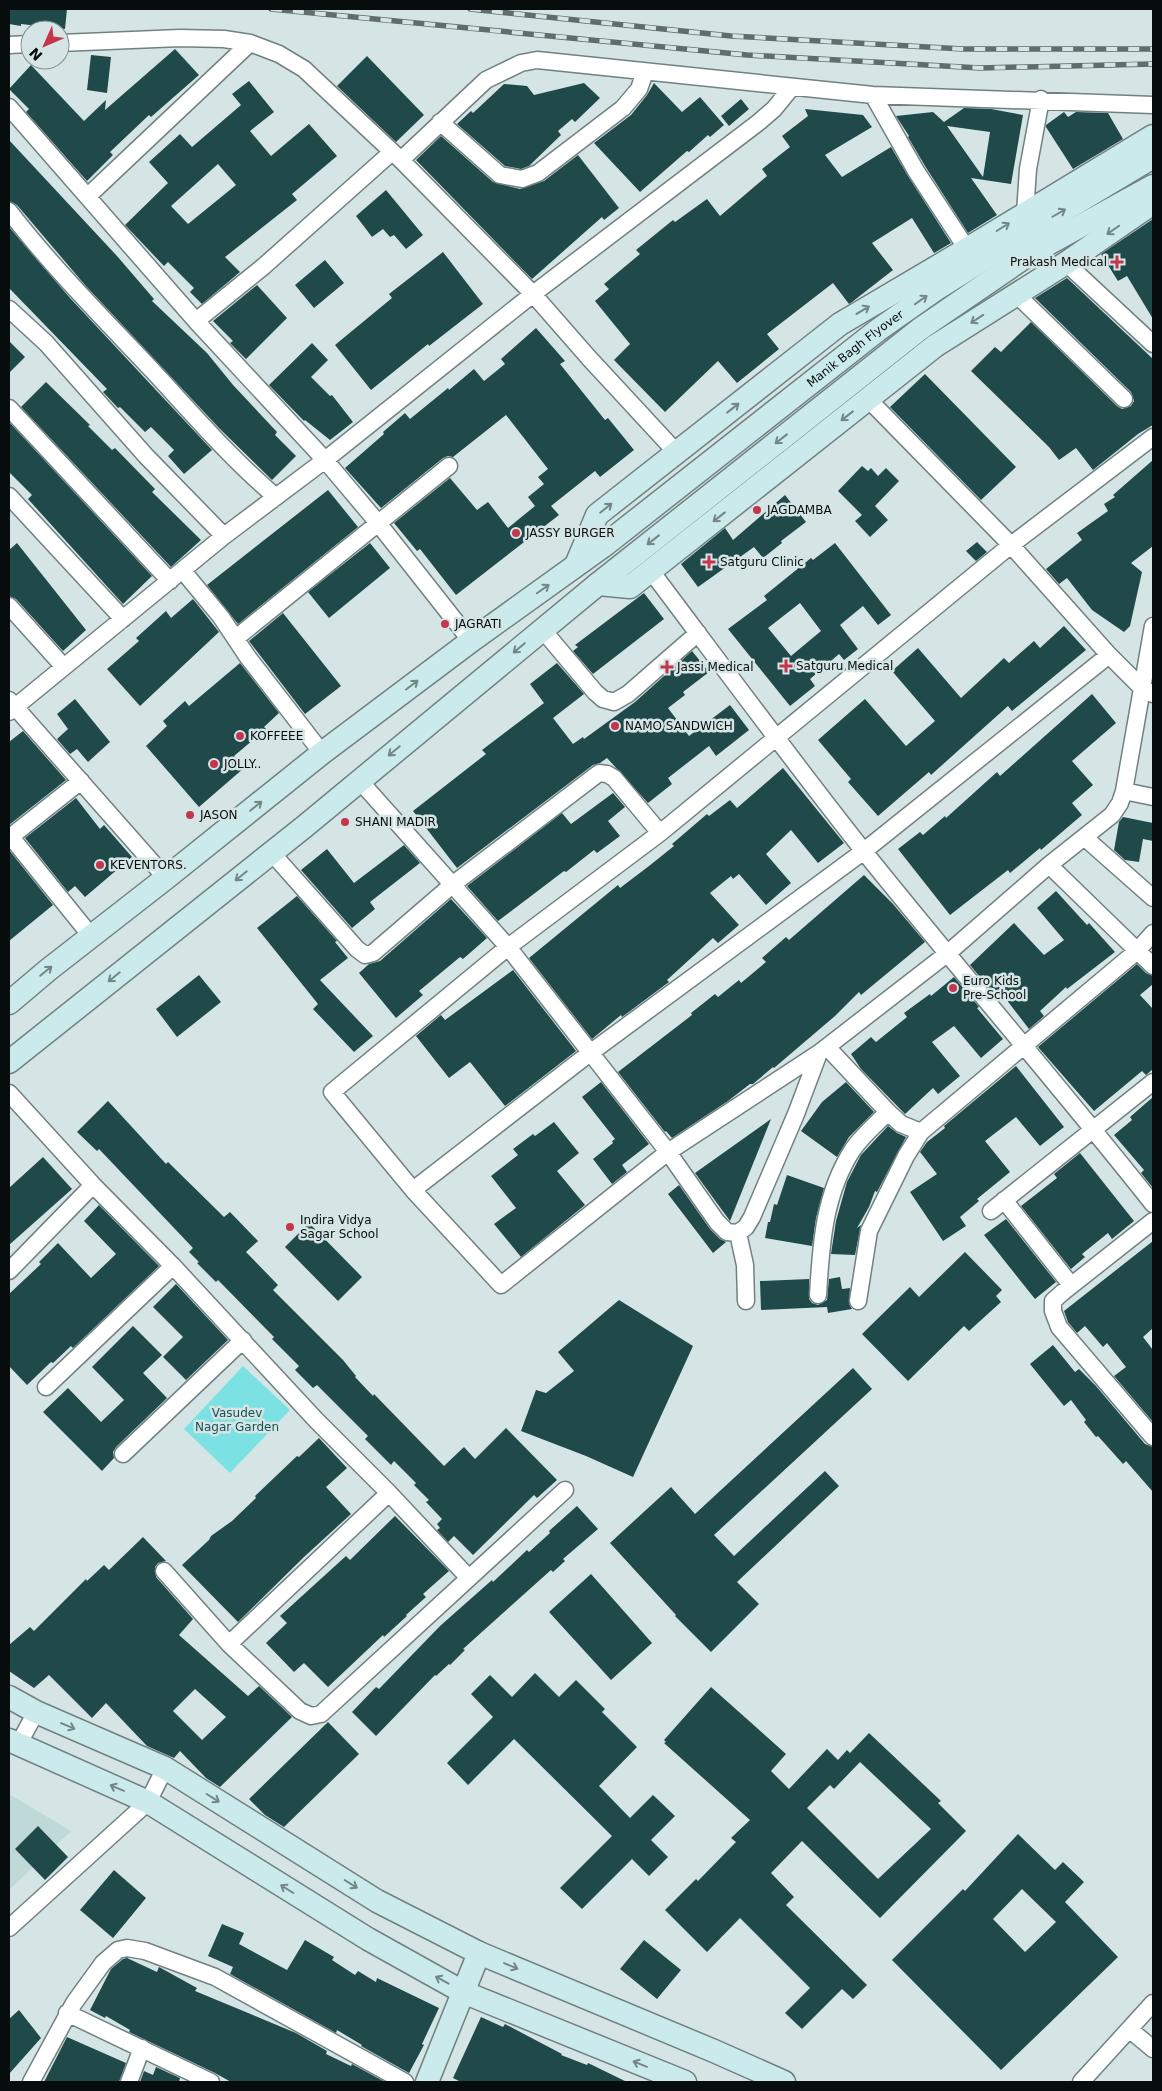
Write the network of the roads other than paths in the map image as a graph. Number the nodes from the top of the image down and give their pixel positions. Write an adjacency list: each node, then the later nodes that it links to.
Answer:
1 (70, 43): 2 (street)
2 (250, 43): 11 (street); 14 (street)
3 (645, 72): 4 (street); 9 (street); 9 (street)
4 (792, 87): 5 (street); 20 (street)
5 (873, 95): 6 (street); 18 (street)
6 (1040, 100): 7 (street); 17 (street)
7 (1153, 105)
8 (9, 107): 14 (street)
9 (440, 122): 11 (street)
10 (1153, 136): 17 (main road)
11 (397, 156): 20 (street); 23 (street)
12 (1153, 157): 37 (main road, Manik Bagh Flyover, one-way to 12)
13 (1153, 186): 41 (main road, Manik Bagh Flyover, one-way to 41)
14 (88, 196): 23 (street)
15 (1153, 202): 19 (main road, one-way to 19)
16 (9, 211): 33 (street)
17 (1025, 213): 18 (main road, one-way to 17)
18 (967, 250): 29 (main road, one-way to 18)
19 (1066, 263): 21 (main road); 24 (street)
20 (534, 294): 29 (street); 30 (street)
21 (1016, 294): 25 (street); 26 (main road, one-way to 26)
22 (9, 309): 35 (street)
23 (196, 321): 30 (street)
24 (1153, 344)
25 (1124, 398)
26 (868, 399): 36 (street); 39 (main road, one-way to 39)
27 (9, 408): 40 (street)
28 (1153, 437): 36 (street)
29 (676, 452): 37 (main road, one-way to 29)
30 (325, 460): 33 (street); 34 (street)
31 (449, 466): 34 (street)
32 (9, 496): 43 (street)
33 (276, 497): 35 (street)
34 (378, 523): 47 (street); 48 (street)
35 (224, 536): 38 (street)
36 (1011, 546): 49 (street); 53 (street)
37 (576, 566): 48 (main road, Manik Bagh Flyover, one-way to 37)
38 (183, 571): 40 (street); 47 (street)
39 (651, 571): 41 (main road); 46 (street)
40 (170, 582): 43 (street)
41 (598, 584): 45 (main road, Manik Bagh Flyover)
42 (9, 606): 50 (street)
43 (122, 619): 50 (street)
44 (1153, 626): 51 (street)
45 (542, 629): 46 (street); 55 (main road, Manik Bagh Flyover, one-way to 55)
46 (698, 633): 53 (street)
47 (236, 638): 54 (street)
48 (470, 641): 54 (main road, Manik Bagh Flyover, one-way to 48)
49 (1109, 655): 51 (street); 62 (street)
50 (64, 667): 52 (street)
51 (1147, 691): 57 (street)
52 (11, 706): 56 (street)
53 (774, 737): 59 (street); 62 (street)
54 (322, 753): 65 (main road, Manik Bagh Flyover, one-way to 54)
55 (359, 780): 63 (main road, Manik Bagh Flyover); 66 (street)
56 (81, 781): 61 (street); 65 (street)
57 (1124, 791): 58 (street); 60 (street)
58 (1153, 797)
59 (660, 833): 66 (street); 70 (street)
60 (1084, 837): 64 (street); 67 (street)
61 (10, 838): 69 (street)
62 (864, 851): 72 (street); 77 (street)
63 (271, 852): 66 (street); 78 (main road, Manik Bagh Flyover, one-way to 78)
64 (1049, 864): 71 (street); 72 (street)
65 (166, 878): 69 (main road, Manik Bagh Flyover)
66 (452, 885): 70 (street)
67 (1153, 898)
68 (1153, 933): 71 (street)
69 (91, 936): 74 (main road, Manik Bagh Flyover, one-way to 69)
70 (508, 947): 77 (street); 86 (street)
71 (1137, 951): 73 (street); 75 (street)
72 (948, 953): 75 (street); 76 (street)
73 (1153, 966)
74 (9, 1003)
75 (1024, 1046): 82 (street); 83 (street)
76 (823, 1050): 81 (street); 84 (street); 91 (street)
77 (590, 1053): 84 (street); 86 (street)
78 (9, 1062)
79 (1153, 1082): 82 (street)
80 (9, 1093): 85 (street)
81 (888, 1112): 83 (street); 95 (street)
82 (1094, 1129): 87 (street); 88 (street)
83 (921, 1132): 96 (street)
84 (668, 1152): 86 (street); 91 (street)
85 (92, 1186): 92 (street); 93 (street)
86 (413, 1190)
87 (1004, 1200): 89 (street); 94 (street)
88 (1153, 1204)
89 (990, 1211)
90 (1153, 1221): 94 (street)
91 (738, 1233): 97 (street)
92 (173, 1266): 98 (street); 99 (street)
93 (9, 1271)
94 (1071, 1286): 100 (street)
95 (818, 1295)
96 (858, 1300)
97 (746, 1301)
98 (243, 1340): 101 (street); 103 (street)
99 (46, 1387)
100 (1153, 1437)
101 (123, 1454)
102 (564, 1490): 105 (street)
103 (389, 1493): 105 (street); 106 (street)
104 (164, 1572): 106 (street)
105 (468, 1578): 106 (street)
106 (229, 1644)
107 (9, 1697): 108 (main road)
108 (36, 1712): 109 (street); 110 (main road, one-way to 110)
109 (13, 1743): 111 (main road, one-way to 109)
110 (165, 1768): 111 (street); 113 (main road, one-way to 113)
111 (148, 1802): 112 (street); 114 (main road, one-way to 111)
112 (9, 1928)
113 (479, 1953): 114 (main road); 126 (main road, one-way to 126)
114 (463, 1992): 124 (main road); 125 (main road, one-way to 114)
115 (1153, 2003): 117 (street)
116 (68, 2014): 118 (street); 120 (street); 123 (street)
117 (1129, 2029): 119 (street); 127 (street)
118 (142, 2048): 121 (street); 122 (street)
119 (1153, 2049)
120 (31, 2082)
121 (129, 2082)
122 (211, 2082)
123 (405, 2082)
124 (427, 2082)
125 (685, 2082)
126 (784, 2082)
127 (1081, 2082)

